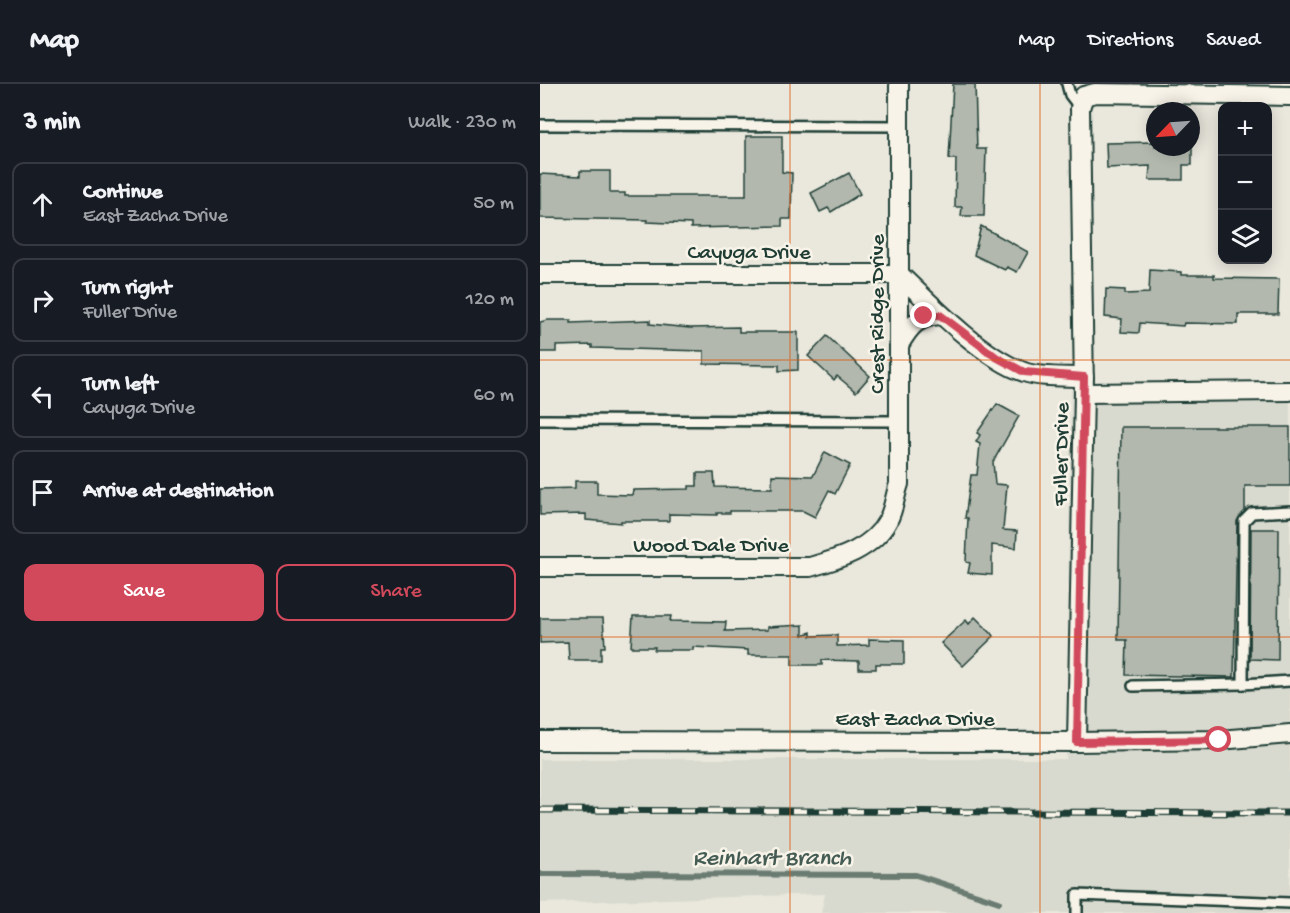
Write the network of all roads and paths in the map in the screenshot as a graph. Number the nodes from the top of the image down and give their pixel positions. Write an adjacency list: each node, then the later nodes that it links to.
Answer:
1 (899, 84): 6 (street, Crest Ridge Drive)
2 (1067, 84): 4 (lane)
3 (1290, 96): 4 (street)
4 (1082, 102): 11 (street, Fuller Drive)
5 (540, 125): 6 (lane)
6 (899, 126): 8 (street, Crest Ridge Drive)
7 (540, 274): 8 (street, Cayuga Drive)
8 (899, 274): 9 (street); 10 (street, Crest Ridge Drive)
9 (940, 315): 10 (street); 11 (street)
10 (899, 345): 14 (street, Crest Ridge Drive)
11 (1084, 385): 12 (street); 23 (street, Fuller Drive)
12 (1290, 391)
13 (540, 420): 14 (lane)
14 (899, 421): 16 (street, Crest Ridge Drive)
15 (1290, 511): 19 (lane)
16 (874, 538): 17 (street, Wood Dale Drive)
17 (540, 567)
18 (1290, 681): 19 (lane)
19 (1243, 684): 20 (lane)
20 (1133, 686)
21 (1290, 734): 23 (street, East Zacha Drive)
22 (540, 741): 23 (street, East Zacha Drive)
23 (1077, 742)
24 (1290, 903): 25 (lane)
25 (1077, 913)

